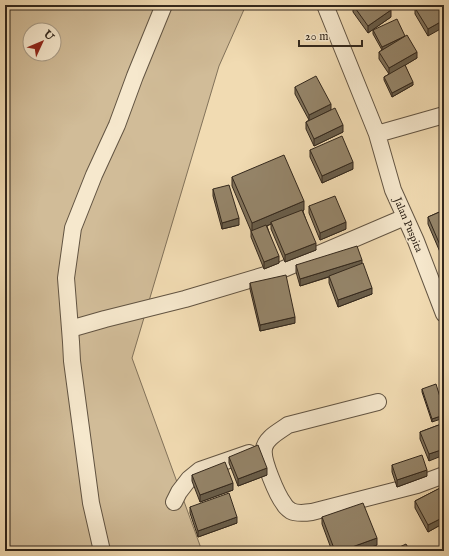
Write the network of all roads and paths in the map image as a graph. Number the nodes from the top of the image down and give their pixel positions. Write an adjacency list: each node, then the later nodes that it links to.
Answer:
1 (164, 5): 7 (street)
2 (324, 5): 4 (street, Jalan Puspita)
3 (444, 114): 4 (street)
4 (377, 134): 5 (street, Jalan Puspita)
5 (405, 218): 6 (street, Jalan Puspita); 7 (street)
6 (444, 314)
7 (70, 329): 12 (street)
8 (378, 402): 9 (street)
9 (264, 448): 10 (street); 11 (street)
10 (444, 475)
11 (174, 502)
12 (102, 551)

